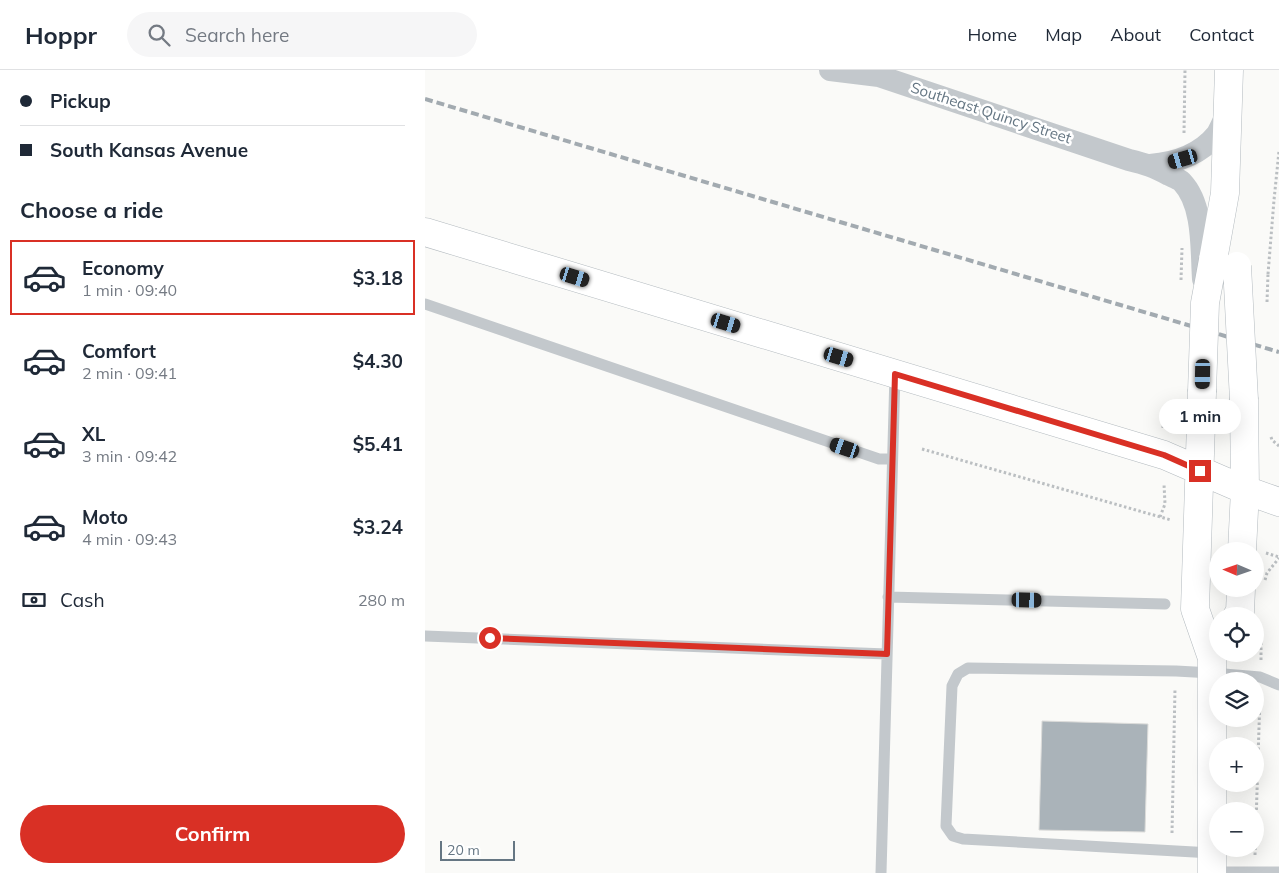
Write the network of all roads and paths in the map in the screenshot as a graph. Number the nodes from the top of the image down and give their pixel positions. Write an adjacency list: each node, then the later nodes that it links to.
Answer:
1 (830, 70): 5 (street, Southeast Quincy Street)
2 (1229, 70): 3 (main road)
3 (1228, 111): 5 (street, Southeast Quincy Street); 7 (main road)
4 (1279, 151): 8 (path)
5 (1150, 165): 7 (street, Southeast Quincy Street)
6 (425, 232): 10 (main road)
7 (1217, 260): 12 (main road, bridge); 13 (main road, bridge)
8 (1268, 274)
9 (425, 304): 11 (lane)
10 (895, 374): 11 (lane); 12 (main road)
11 (892, 459): 18 (lane)
12 (1200, 471): 13 (main road); 21 (main road)
13 (1245, 490): 14 (main road); 15 (main road)
14 (1279, 502)
15 (1242, 542)
16 (1279, 558): 17 (path)
17 (1264, 576)
18 (888, 597): 19 (lane); 22 (lane)
19 (1165, 604)
20 (425, 636): 22 (lane)
21 (1209, 647)
22 (887, 654): 33 (lane)
23 (1209, 661): 30 (lane)
24 (1214, 662): 30 (main road)
25 (1219, 662): 26 (lane)
26 (1246, 672)
27 (1264, 679): 28 (lane)
28 (1279, 685)
29 (1258, 727): 31 (path)
30 (1212, 866): 31 (lane)
31 (1254, 872): 32 (lane)
32 (1279, 872)
33 (881, 873)

